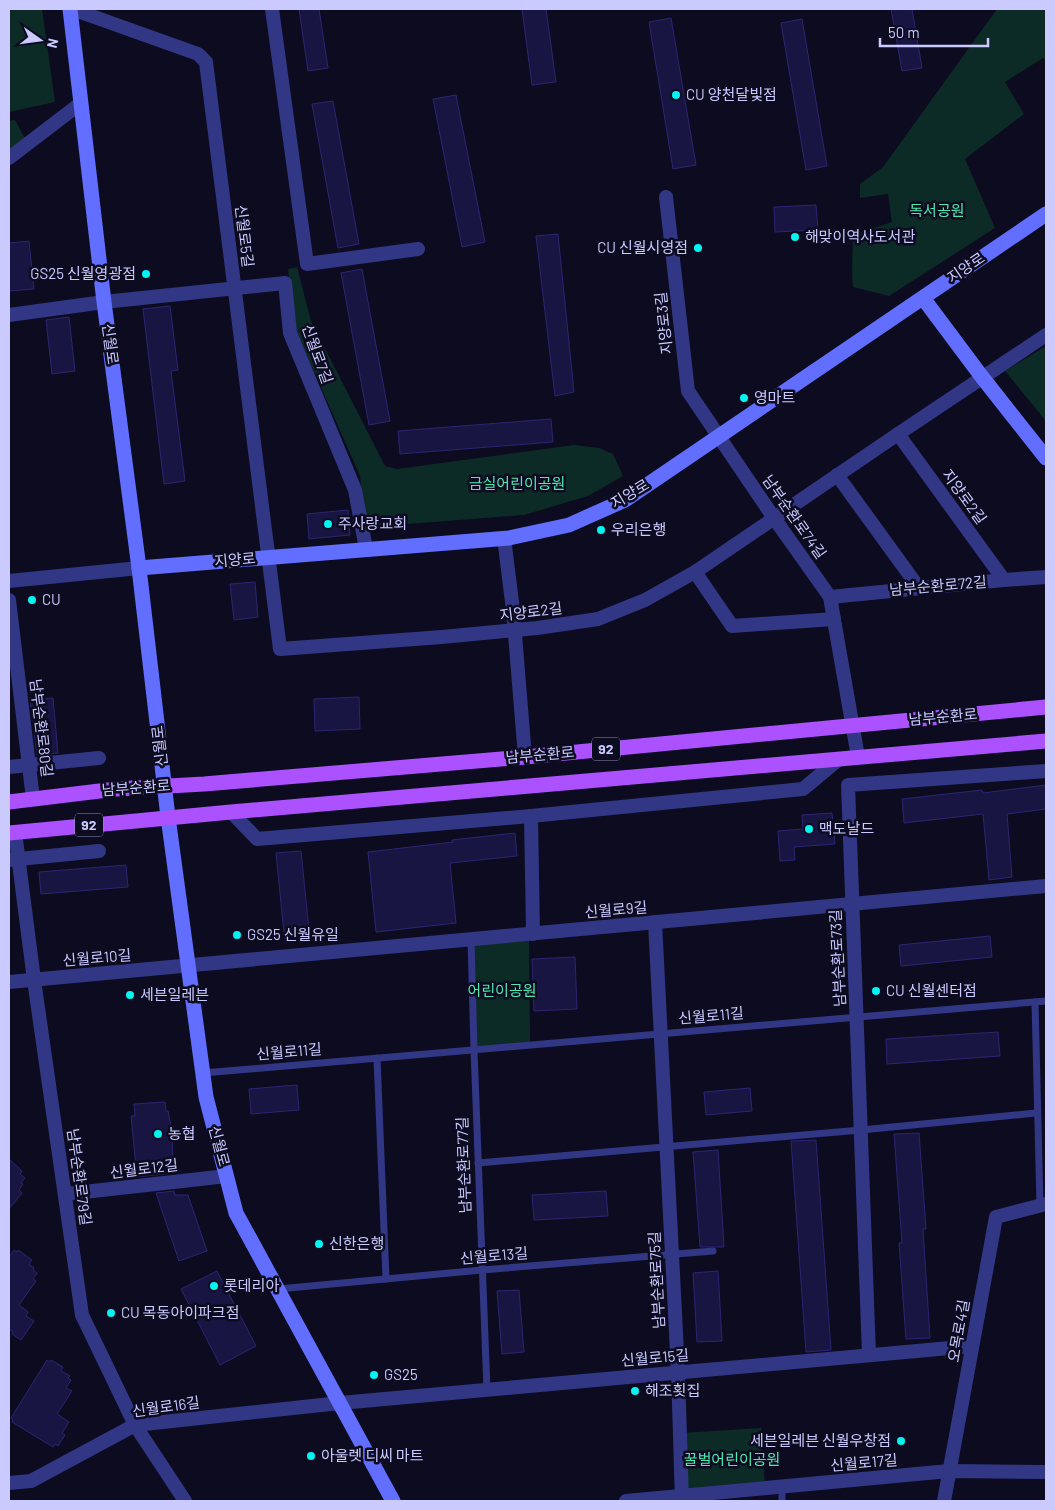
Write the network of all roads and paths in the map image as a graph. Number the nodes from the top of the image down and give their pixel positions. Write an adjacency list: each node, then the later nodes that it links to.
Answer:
1 (71, 9): 3 (main road, 신월로); 8 (street, 신월로5길)
2 (272, 9): 7 (street)
3 (81, 103): 4 (street); 10 (main road, 신월로)
4 (9, 158)
5 (666, 198): 15 (street, 지양로3길)
6 (1046, 214): 9 (main road, 지양로)
7 (418, 249)
8 (234, 289): 10 (street, 신월로7길); 20 (street, 신월로7길); 21 (street, 신월로5길)
9 (923, 298): 13 (main road); 15 (main road, 지양로)
10 (104, 302): 11 (street, 신월로7길); 22 (main road, 신월로)
11 (9, 315)
12 (1046, 335): 13 (street, 지양로2길)
13 (982, 377): 14 (street, 지양로2길); 16 (main road)
14 (898, 434): 17 (street, 지양로2길); 25 (street, 지양로2길)
15 (719, 436): 18 (street, 남부순환로74길); 19 (main road, 지양로)
16 (1046, 458)
17 (837, 475): 18 (street, 지양로2길); 27 (street)
18 (774, 518): 23 (street, 지양로2길); 28 (street, 남부순환로74길)
19 (504, 538): 20 (main road, 지양로); 31 (street)
20 (366, 550): 21 (main road, 지양로)
21 (270, 557): 22 (main road, 지양로); 31 (street, 지양로2길)
22 (139, 568): 26 (street); 42 (main road, 신월로)
23 (695, 572): 30 (street); 31 (street, 지양로2길)
24 (1046, 578): 25 (street, 남부순환로72길)
25 (1004, 580): 27 (street, 남부순환로72길)
26 (9, 581)
27 (919, 588): 28 (street, 남부순환로72길)
28 (830, 596): 30 (street, 남부순환로74길)
29 (9, 600): 39 (street, 남부순환로80길)
30 (834, 619): 33 (street, 남부순환로74길)
31 (514, 631): 35 (street)
32 (1046, 707): 33 (main road, 남부순환로 / 92)
33 (852, 726): 35 (main road, 남부순환로 / 92); 36 (street, 남부순환로74길)
34 (1046, 741): 36 (main road, 남부순환로 / 92)
35 (525, 757): 42 (main road, 남부순환로 / 92)
36 (858, 757): 38 (main road, 남부순환로 / 92)
37 (99, 758): 39 (street)
38 (839, 759): 45 (main road, 남부순환로 / 92); 46 (street)
39 (29, 766): 40 (street); 43 (street, 남부순환로80길)
40 (9, 768)
41 (1046, 771): 52 (street, 남부순환로73길)
42 (164, 786): 43 (main road, 남부순환로 / 92); 47 (main road, 신월로)
43 (33, 799): 44 (main road, 남부순환로 / 92)
44 (9, 800)
45 (231, 812): 46 (street); 47 (main road, 남부순환로 / 92)
46 (531, 816): 54 (street)
47 (168, 818): 48 (main road, 남부순환로 / 92); 56 (main road, 신월로)
48 (12, 833): 50 (street, 남부순환로79길)
49 (99, 851): 50 (street)
50 (14, 860): 57 (street, 남부순환로79길)
51 (1046, 886): 52 (street, 신월로9길)
52 (852, 904): 53 (street, 신월로9길); 61 (street, 남부순환로73길)
53 (655, 922): 54 (street, 신월로9길); 62 (street, 남부순환로75길)
54 (533, 934): 55 (street, 신월로9길)
55 (471, 939): 56 (street, 신월로9길); 63 (lane, 남부순환로77길)
56 (188, 966): 57 (street, 신월로10길); 65 (main road, 신월로)
57 (34, 980): 58 (street, 신월로10길); 71 (street, 남부순환로79길)
58 (9, 982)
59 (1046, 1001): 60 (lane, 신월로11길)
60 (1035, 1002): 61 (lane, 신월로11길); 66 (lane)
61 (857, 1017): 62 (lane, 신월로11길); 67 (street, 남부순환로73길)
62 (661, 1034): 63 (lane, 신월로11길); 68 (street, 남부순환로75길)
63 (474, 1050): 64 (lane, 신월로11길); 69 (lane, 남부순환로77길)
64 (377, 1058): 65 (lane, 신월로11길); 76 (lane)
65 (203, 1073): 70 (main road, 신월로)
66 (1036, 1113): 67 (lane); 72 (lane)
67 (861, 1130): 68 (lane); 79 (street, 남부순환로73길)
68 (667, 1147): 69 (lane); 74 (street, 남부순환로75길)
69 (478, 1162): 75 (lane, 남부순환로77길)
70 (227, 1176): 71 (street, 신월로12길); 77 (main road, 신월로)
71 (66, 1194): 83 (street, 남부순환로79길)
72 (1043, 1205): 78 (street, 오목로4길)
73 (713, 1251): 74 (lane, 신월로13길)
74 (672, 1256): 75 (lane, 신월로13길); 80 (street, 남부순환로75길)
75 (482, 1270): 76 (lane, 신월로13길); 81 (lane, 남부순환로77길)
76 (386, 1279): 77 (lane, 신월로13길)
77 (278, 1289): 82 (main road, 신월로)
78 (972, 1346): 79 (street, 신월로15길); 84 (street, 오목로4길)
79 (869, 1355): 80 (street, 신월로15길)
80 (678, 1372): 81 (street, 신월로15길); 88 (street, 남부순환로75길)
81 (487, 1390): 82 (street, 신월로15길)
82 (340, 1403): 83 (street, 신월로16길); 90 (main road, 신월로)
83 (134, 1425): 86 (street, 신월로16길); 89 (street, 남부순환로79길)
84 (949, 1471): 85 (street, 신월로17길); 87 (street, 신월로17길); 93 (street, 오목로4길)
85 (1046, 1472)
86 (9, 1483)
87 (782, 1487): 88 (street, 신월로17길); 92 (lane)
88 (682, 1499): 91 (street, 신월로17길)
89 (185, 1501)
90 (393, 1501)
91 (626, 1501)
92 (782, 1501)
93 (944, 1501)

